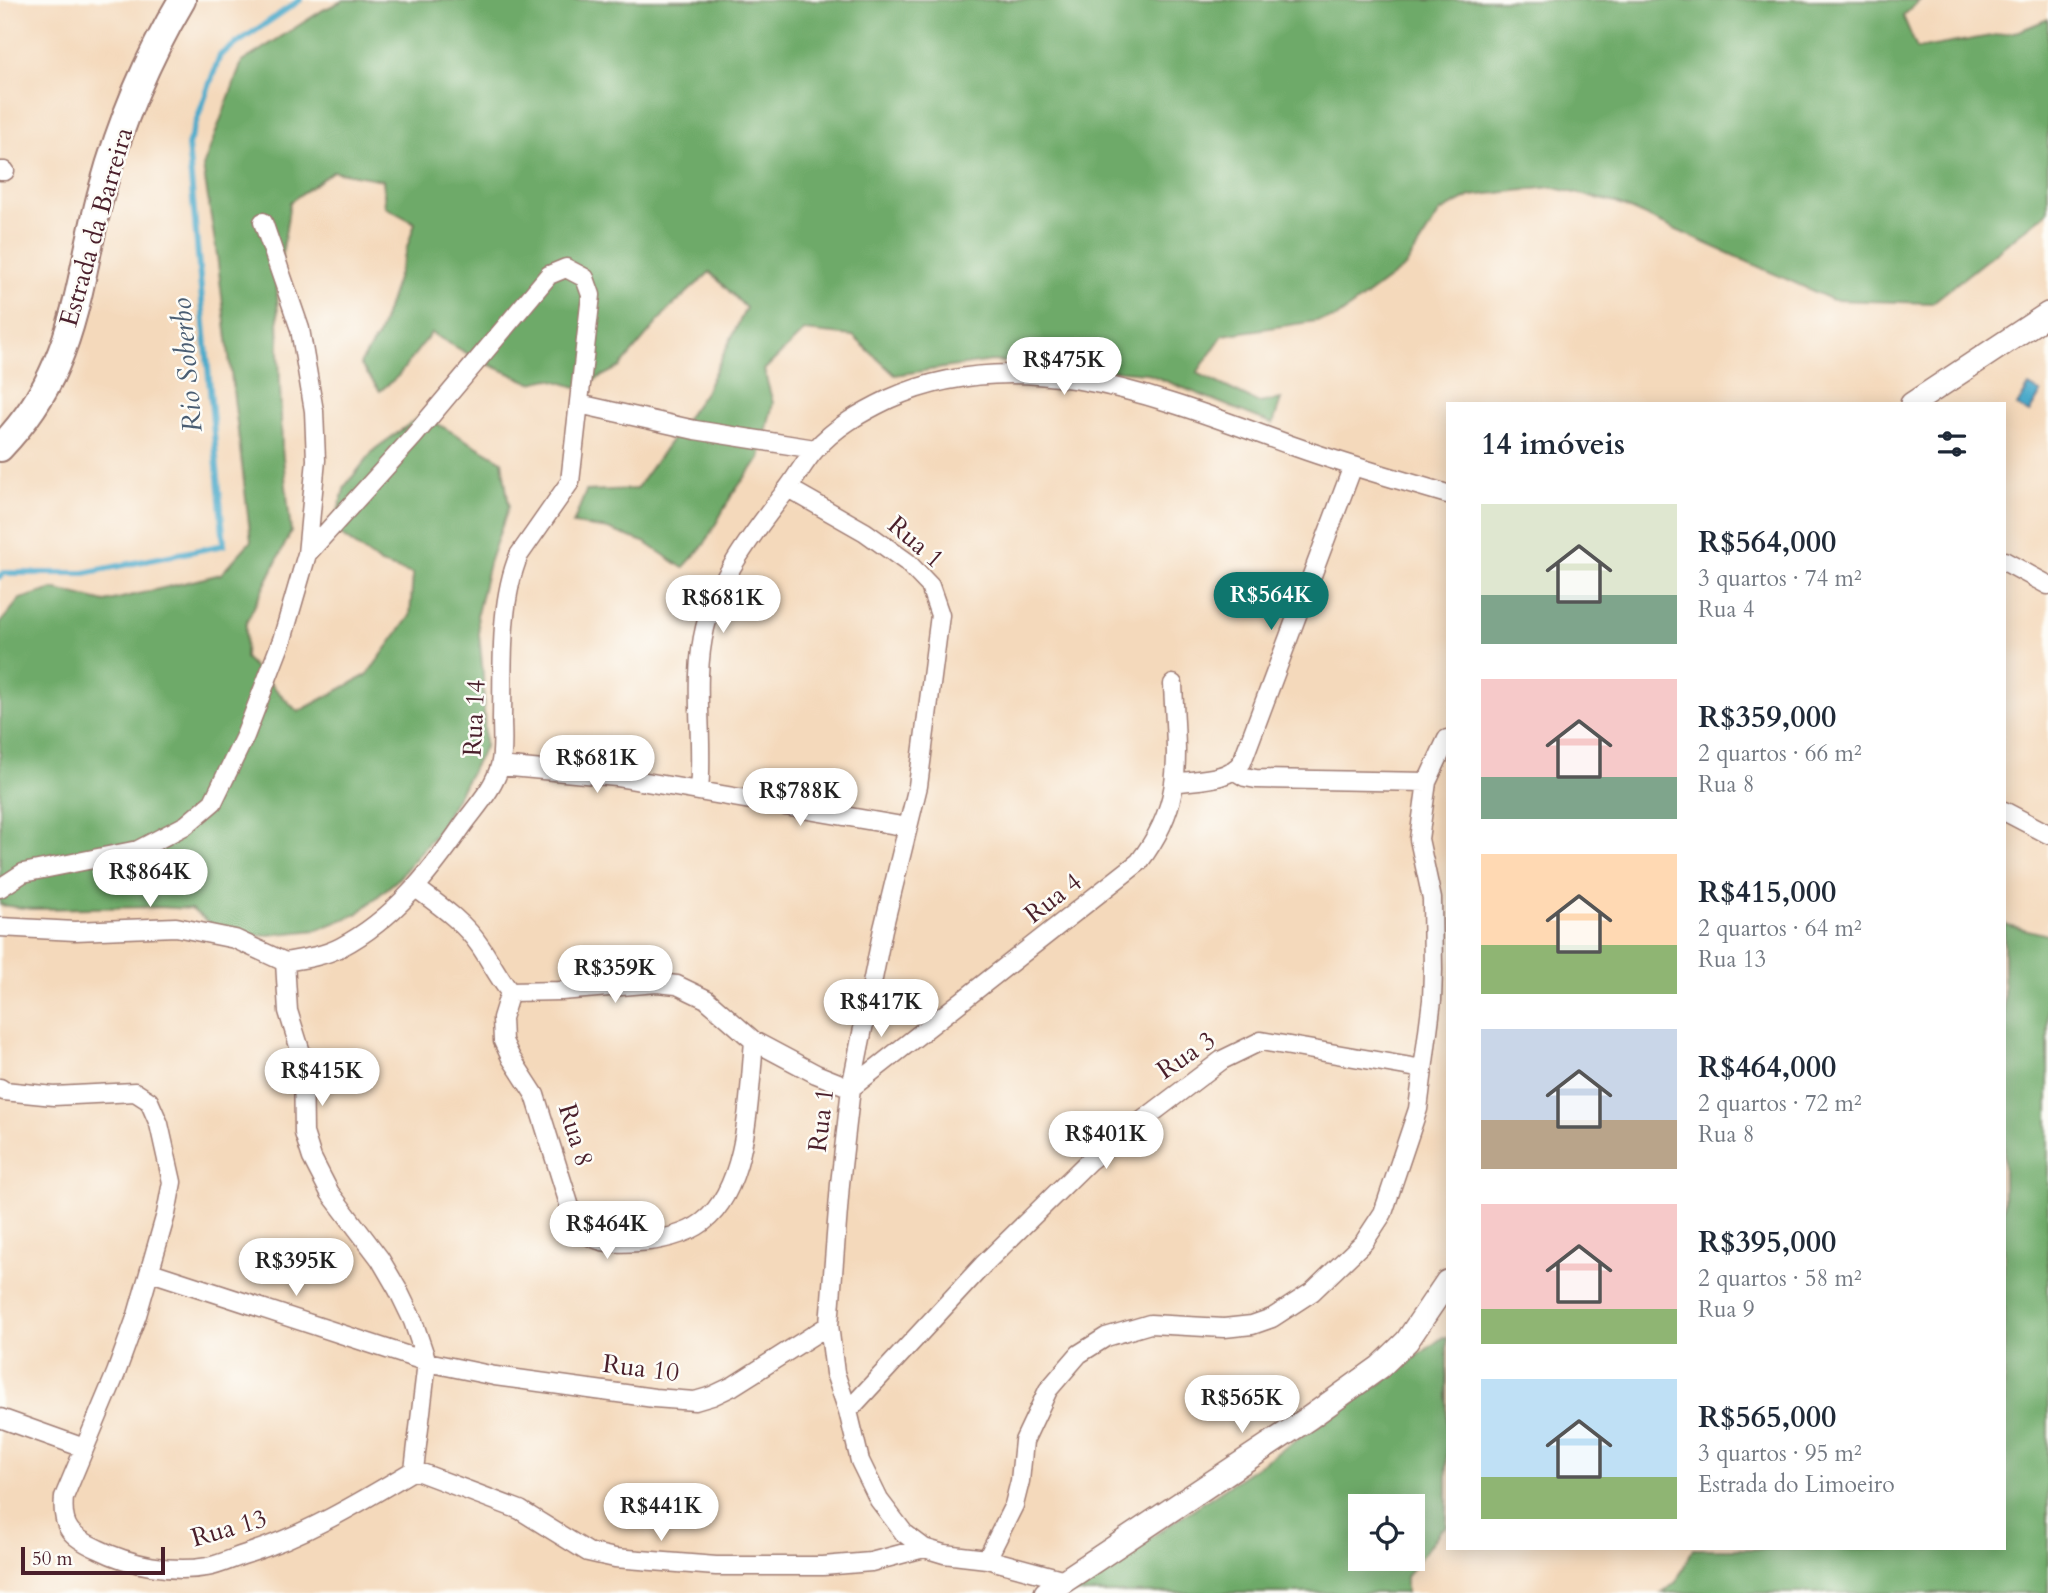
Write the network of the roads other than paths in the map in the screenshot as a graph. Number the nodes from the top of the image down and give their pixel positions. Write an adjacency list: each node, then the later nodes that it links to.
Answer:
1 (182, 0): 6 (main road, Estrada da Barreira)
2 (263, 222): 11 (street)
3 (2048, 314): 4 (street)
4 (1915, 402)
5 (579, 404): 7 (street); 11 (street); 16 (street, Rua 14)
6 (0, 448)
7 (816, 449): 8 (street); 9 (street)
8 (1353, 466): 10 (street); 17 (street)
9 (788, 488): 20 (street); 22 (street, Rua 1)
10 (1446, 494)
11 (307, 554): 24 (street)
12 (2006, 562): 13 (street)
13 (2048, 585)
14 (1173, 684): 19 (street, Rua 4)
15 (1446, 741): 18 (street)
16 (500, 766): 20 (street); 25 (street, Rua 14)
17 (1235, 771): 18 (street); 19 (street)
18 (1427, 782): 30 (street)
19 (1175, 783): 32 (street, Rua 4)
20 (699, 791): 22 (street)
21 (2006, 812): 23 (street)
22 (908, 827): 32 (street, Rua 1)
23 (2048, 834)
24 (0, 888)
25 (416, 888): 27 (street); 28 (street)
26 (0, 927): 27 (street)
27 (285, 962): 36 (street)
28 (510, 992): 29 (street); 29 (street, Rua 8)
29 (754, 1041): 32 (street)
30 (1423, 1069): 37 (street, Rua 3); 42 (street)
31 (0, 1088): 33 (street, Rua 13)
32 (851, 1088): 35 (street, Rua 1)
33 (151, 1272): 36 (street, Rua 10); 39 (street, Rua 13)
34 (1446, 1283): 43 (street)
35 (829, 1325): 36 (street, Rua 10); 37 (street, Rua 1)
36 (428, 1362): 40 (street)
37 (848, 1411): 41 (street, Rua 1)
38 (0, 1418): 39 (street)
39 (85, 1448): 40 (street, Rua 13)
40 (414, 1471): 41 (street)
41 (924, 1548): 42 (street, Rua 1)
42 (987, 1559): 43 (street, Rua 1)
43 (1065, 1580): 44 (street)
44 (1046, 1593)

